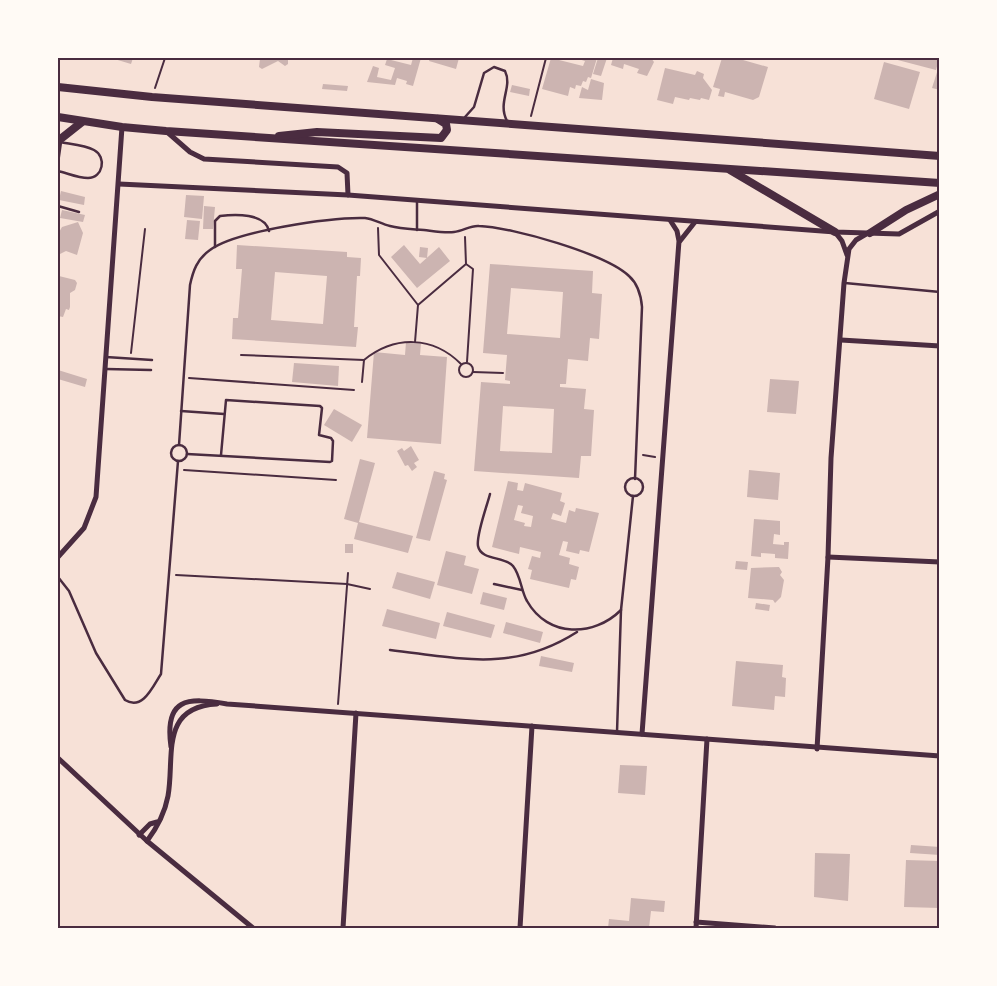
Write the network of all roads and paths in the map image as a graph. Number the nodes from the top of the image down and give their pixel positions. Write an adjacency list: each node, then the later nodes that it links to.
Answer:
1 (165, 58): 4 (path)
2 (546, 58): 10 (path)
3 (58, 87): 4 (main road)
4 (152, 97): 6 (main road)
5 (58, 117): 8 (main road)
6 (437, 118): 7 (main road); 13 (main road)
7 (462, 121): 9 (main road); 9 (lane)
8 (82, 122): 11 (main road); 14 (main road)
9 (509, 124): 10 (main road)
10 (528, 126): 15 (main road)
11 (122, 127): 12 (main road); 19 (street)
12 (166, 131): 13 (main road); 22 (street)
13 (272, 138): 17 (main road)
14 (59, 141): 16 (lane); 18 (lane)
15 (940, 156)
16 (58, 163)
17 (728, 169): 20 (main road); 34 (main road)
18 (58, 171)
19 (118, 184): 22 (street); 47 (street)
20 (940, 184)
21 (940, 194): 35 (main road)
22 (348, 195): 23 (street)
23 (416, 200): 27 (street); 32 (lane)
24 (58, 206): 26 (lane)
25 (940, 211): 35 (street)
26 (79, 212)
27 (670, 220): 29 (street); 36 (street)
28 (378, 222): 32 (lane); 33 (lane); 42 (path)
29 (695, 222): 34 (street); 36 (street)
30 (144, 229): 48 (path)
31 (465, 229): 32 (lane); 39 (path); 67 (lane)
32 (417, 230)
33 (269, 231): 37 (lane); 37 (lane)
34 (834, 232): 35 (street); 38 (street)
35 (870, 232): 38 (street)
36 (680, 241): 89 (street)
37 (215, 247): 57 (lane)
38 (847, 255): 40 (street)
39 (466, 264): 42 (path); 51 (path)
40 (844, 283): 41 (lane); 43 (street)
41 (940, 292)
42 (418, 305): 44 (path)
43 (841, 340): 45 (street); 72 (street)
44 (415, 342): 50 (path); 52 (path)
45 (940, 346)
46 (241, 355): 50 (path)
47 (106, 357): 48 (lane); 53 (street)
48 (130, 358): 49 (lane)
49 (152, 360)
50 (364, 360): 58 (path)
51 (467, 362): 52 (path); 55 (path)
52 (461, 364): 55 (path)
53 (105, 369): 54 (lane); 71 (street)
54 (151, 370)
55 (473, 372): 56 (path)
56 (503, 372)
57 (183, 378): 59 (path); 60 (lane)
58 (362, 382)
59 (354, 390)
60 (181, 411): 61 (lane); 62 (lane)
61 (224, 414): 64 (lane); 64 (lane)
62 (179, 445): 63 (lane); 65 (lane)
63 (187, 454): 64 (lane); 65 (lane)
64 (221, 455)
65 (178, 461): 66 (lane)
66 (177, 470): 68 (path); 75 (lane)
67 (635, 479): 70 (lane); 70 (lane)
68 (336, 480)
69 (490, 494): 80 (lane)
70 (632, 496): 81 (lane)
71 (58, 556)
72 (828, 557): 73 (street); 92 (street)
73 (940, 562)
74 (348, 573): 77 (path)
75 (169, 574): 76 (lane); 77 (path)
76 (58, 577)
77 (347, 584): 79 (path); 85 (path)
78 (494, 584): 80 (lane)
79 (370, 589)
80 (522, 590): 82 (lane)
81 (622, 610): 82 (lane); 88 (lane)
82 (578, 631): 83 (lane)
83 (390, 650)
84 (227, 704): 85 (street); 91 (street); 91 (street)
85 (338, 712): 86 (street)
86 (356, 713): 87 (street); 100 (street)
87 (532, 726): 88 (street); 101 (street)
88 (617, 732): 89 (street)
89 (642, 734): 90 (street)
90 (707, 739): 92 (street); 98 (street)
91 (171, 747): 95 (street)
92 (817, 749): 93 (street)
93 (940, 756)
94 (58, 758): 96 (street)
95 (157, 822): 96 (street); 97 (street)
96 (139, 834): 97 (street)
97 (147, 841): 99 (street)
98 (696, 922): 102 (street); 103 (street)
99 (253, 928)
100 (343, 928)
101 (520, 928)
102 (696, 928)
103 (774, 928)

